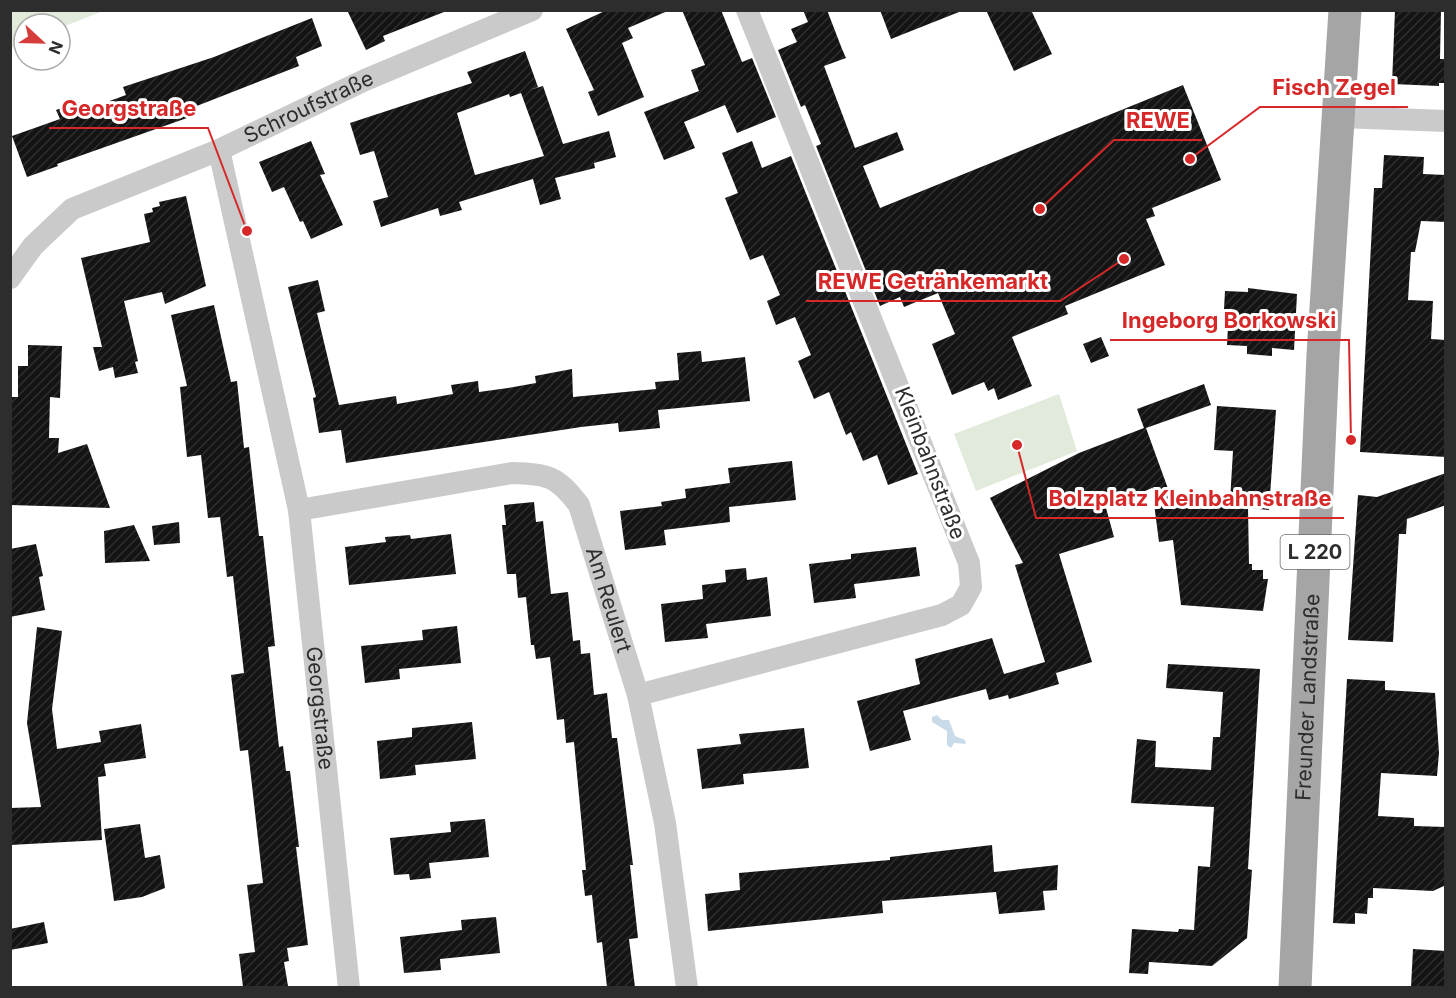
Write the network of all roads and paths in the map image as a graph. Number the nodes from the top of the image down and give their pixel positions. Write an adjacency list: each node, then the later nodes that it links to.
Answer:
1 (532, 10): 6 (street, Schroufstraße)
2 (747, 10): 9 (street, Kleinbahnstraße)
3 (1345, 10): 4 (main road, Freunder Landstraße / L 220)
4 (1340, 117): 5 (street); 12 (main road, Freunder Landstraße / L 220)
5 (1446, 121)
6 (219, 150): 7 (street, Schroufstraße); 8 (street, Georgstraße)
7 (10, 278)
8 (299, 510): 9 (street, Am Reulert); 10 (street, Georgstraße)
9 (638, 695): 11 (street, Am Reulert)
10 (349, 987)
11 (687, 987)
12 (1295, 987)

